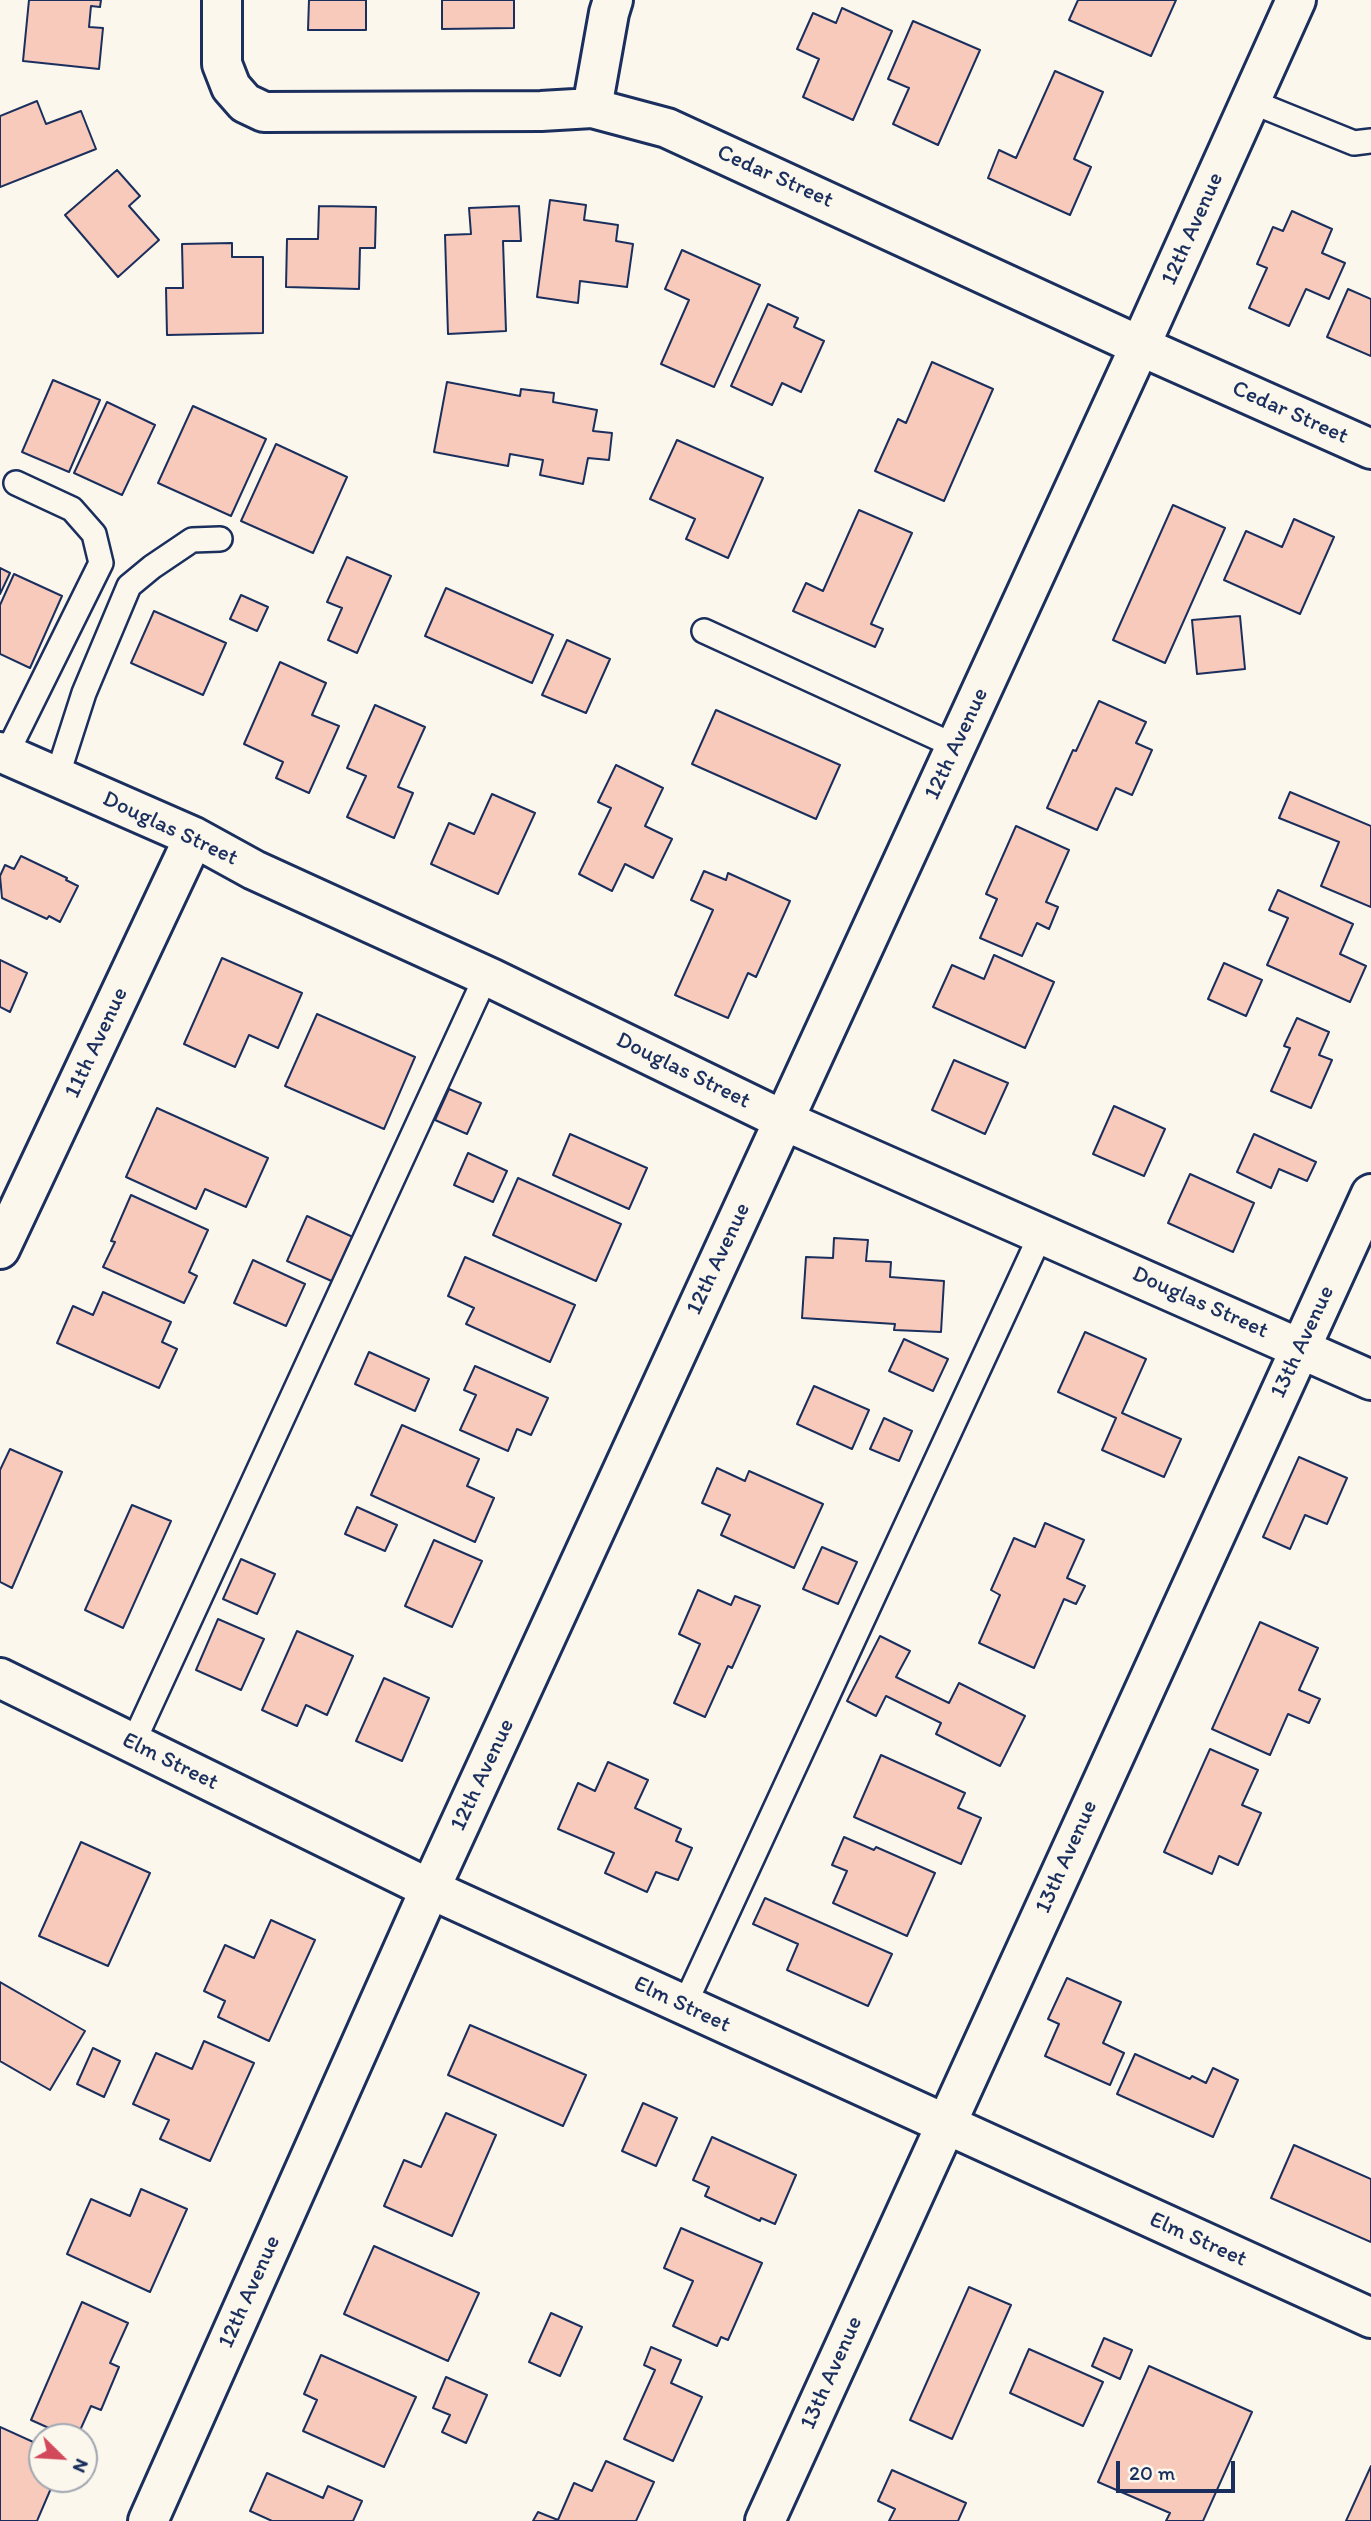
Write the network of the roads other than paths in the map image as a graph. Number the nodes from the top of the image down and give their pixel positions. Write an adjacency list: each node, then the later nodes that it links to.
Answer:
1 (222, 0): 5 (street, Cedar Street)
2 (614, 0): 5 (street)
3 (1296, 0): 4 (street, 12th Avenue)
4 (1250, 101): 6 (lane); 7 (street, 12th Avenue)
5 (592, 108): 7 (street, Cedar Street)
6 (1371, 141)
7 (1140, 346): 8 (street, Cedar Street); 12 (street, 12th Avenue)
8 (1371, 449)
9 (16, 483): 13 (lane)
10 (220, 539): 14 (lane)
11 (704, 631): 12 (lane)
12 (956, 747): 17 (street, 12th Avenue)
13 (3, 753): 14 (street, Douglas Street)
14 (57, 777): 15 (street, Douglas Street)
15 (194, 837): 16 (street, Douglas Street); 20 (street, 11th Avenue)
16 (486, 976): 17 (street, Douglas Street); 24 (lane)
17 (783, 1120): 19 (street, Douglas Street); 25 (street, 12th Avenue)
18 (1371, 1195): 21 (street, 13th Avenue)
19 (1041, 1234): 21 (street, Douglas Street); 26 (lane)
20 (0, 1249)
21 (1300, 1347): 22 (street, Douglas Street); 27 (street, 13th Avenue)
22 (1371, 1380)
23 (0, 1678): 24 (street, Elm Street)
24 (133, 1743): 25 (street, Elm Street)
25 (430, 1889): 26 (street, Elm Street); 29 (street, 12th Avenue)
26 (684, 2006): 27 (street, Elm Street)
27 (945, 2125): 28 (street, Elm Street); 30 (street, 13th Avenue)
28 (1371, 2318)
29 (148, 2521)
30 (765, 2521)

